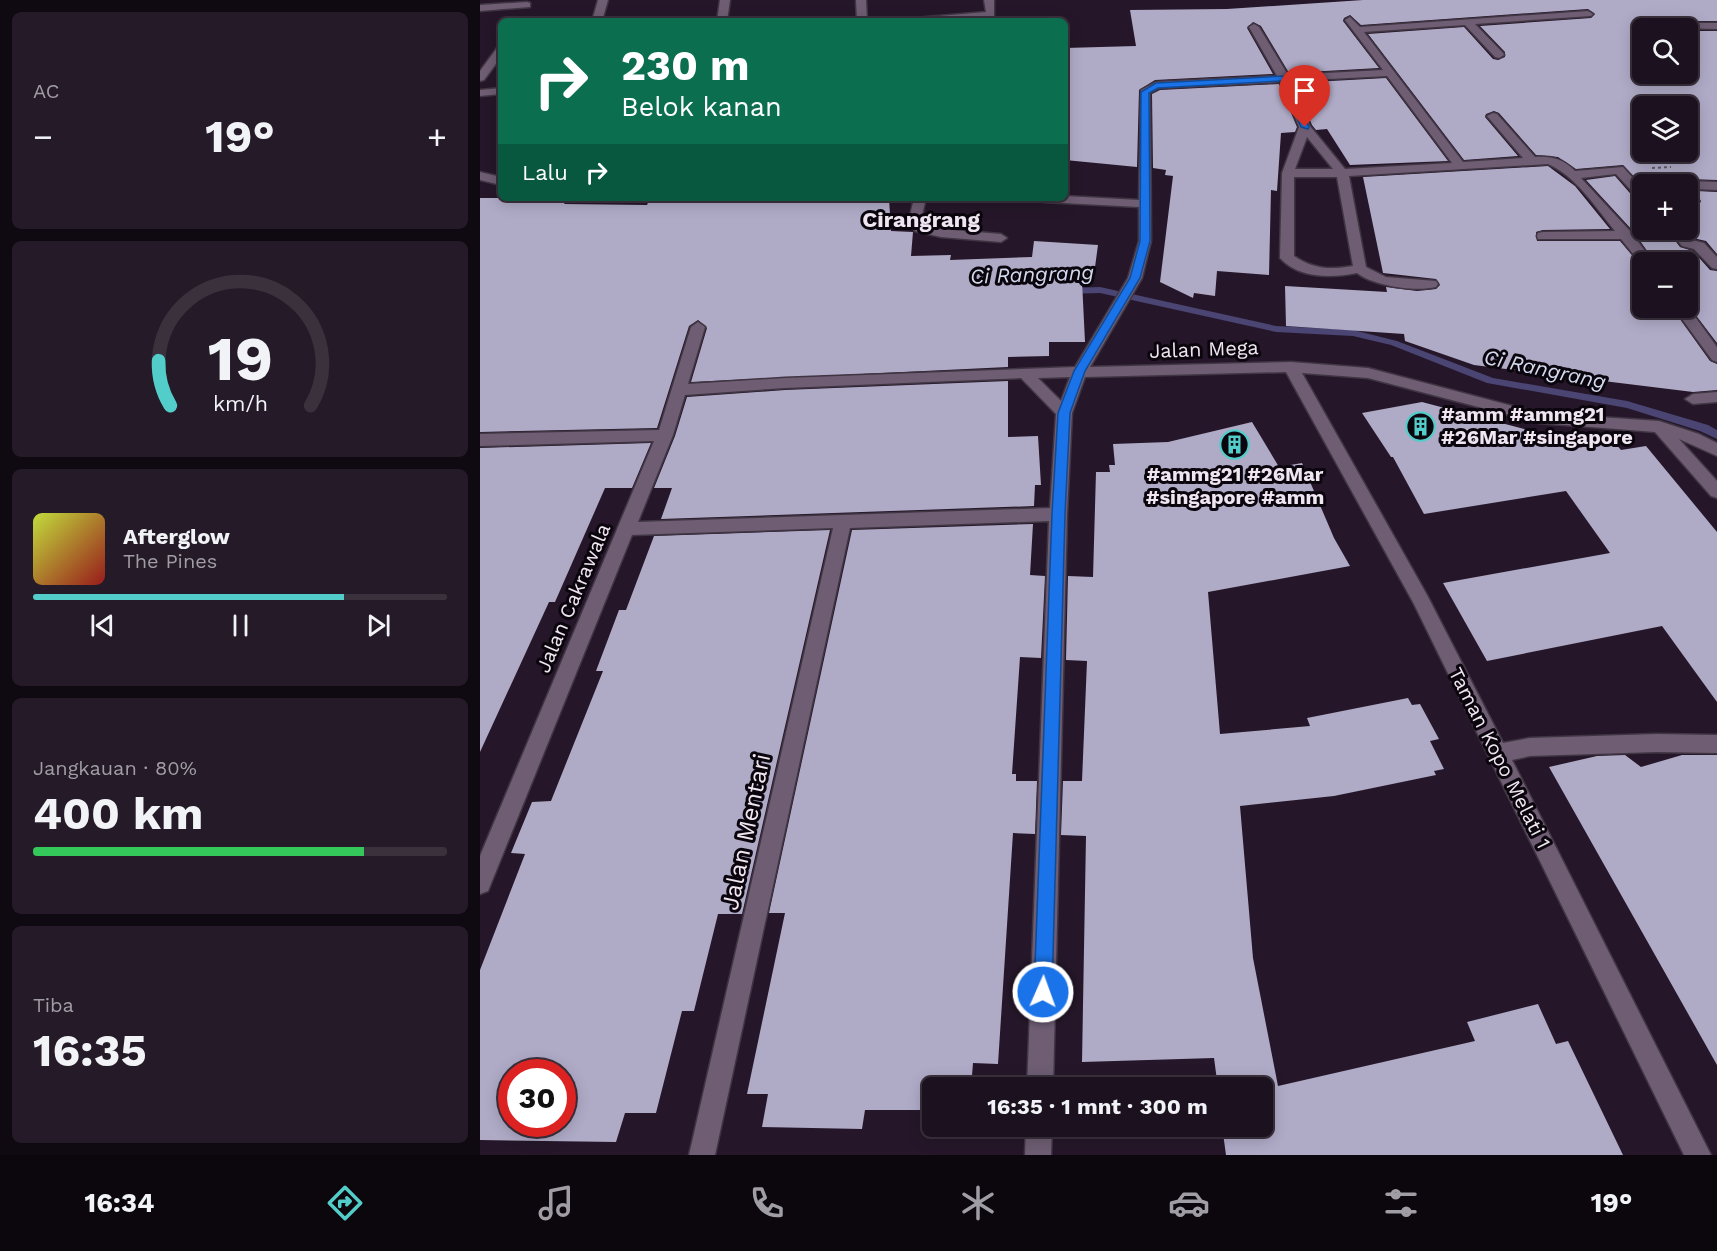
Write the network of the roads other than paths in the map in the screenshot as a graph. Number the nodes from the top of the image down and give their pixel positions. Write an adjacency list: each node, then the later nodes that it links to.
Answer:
1 (603, 0): 8 (street)
2 (725, 0): 9 (street)
3 (861, 0): 10 (street)
4 (989, 0): 11 (street)
5 (527, 6): 6 (street)
6 (480, 8)
7 (1588, 14): 13 (street)
8 (598, 18)
9 (722, 18)
10 (862, 18)
11 (948, 18)
12 (1350, 20): 17 (street)
13 (1467, 22): 17 (street); 20 (street)
14 (1698, 26): 15 (street)
15 (1717, 26)
16 (1254, 27): 24 (street)
17 (1357, 30): 22 (street)
18 (498, 53): 21 (street)
19 (498, 54): 23 (street)
20 (1499, 55)
21 (480, 56)
22 (1390, 73): 24 (street); 30 (street)
23 (480, 78)
24 (1284, 78): 28 (street); 41 (street)
25 (498, 91): 26 (street)
26 (480, 93)
27 (1493, 116): 29 (street)
28 (1305, 127): 31 (street); 32 (street)
29 (1532, 161): 30 (street); 33 (street)
30 (1461, 167): 32 (street)
31 (1288, 173): 32 (street); 48 (street)
32 (1342, 173): 48 (street)
33 (1571, 175): 36 (street); 43 (street)
34 (480, 176): 35 (street)
35 (498, 179)
36 (1632, 184)
37 (1698, 185): 38 (street)
38 (1717, 186)
39 (1068, 199): 41 (street)
40 (919, 201): 44 (street)
41 (1144, 204): 54 (street)
42 (1543, 236): 43 (street)
43 (1626, 236): 46 (street)
44 (1001, 238)
45 (1684, 240): 47 (street)
46 (1639, 252)
47 (1717, 265)
48 (1360, 268): 49 (street)
49 (1431, 284)
50 (1688, 318): 52 (street)
51 (698, 327): 56 (street, Jalan Cakrawala)
52 (1717, 357)
53 (1291, 367): 54 (street, Jalan Mega); 60 (street, Jalan Mega); 69 (street, Taman Kopo Melati 1)
54 (1080, 371): 55 (street, Jalan Mega); 59 (street)
55 (1025, 373): 56 (street, Jalan Mega); 59 (street)
56 (681, 390): 61 (street, Jalan Cakrawala)
57 (1717, 397): 58 (street)
58 (1693, 399)
59 (1064, 413): 65 (street)
60 (1659, 426): 63 (street, Jalan Mega); 64 (street)
61 (665, 435): 62 (street); 67 (street, Jalan Cakrawala)
62 (480, 440)
63 (1717, 450)
64 (1717, 492)
65 (1058, 514): 66 (street); 71 (street)
66 (843, 522): 67 (street); 73 (street, Jalan Mentari)
67 (626, 529): 70 (street, Jalan Cakrawala)
68 (1717, 744): 69 (street)
69 (1498, 753): 75 (street, Taman Kopo Melati 1)
70 (480, 883)
71 (1040, 1077)
72 (1039, 1137): 74 (street)
73 (702, 1155)
74 (1038, 1155)
75 (1698, 1155)

